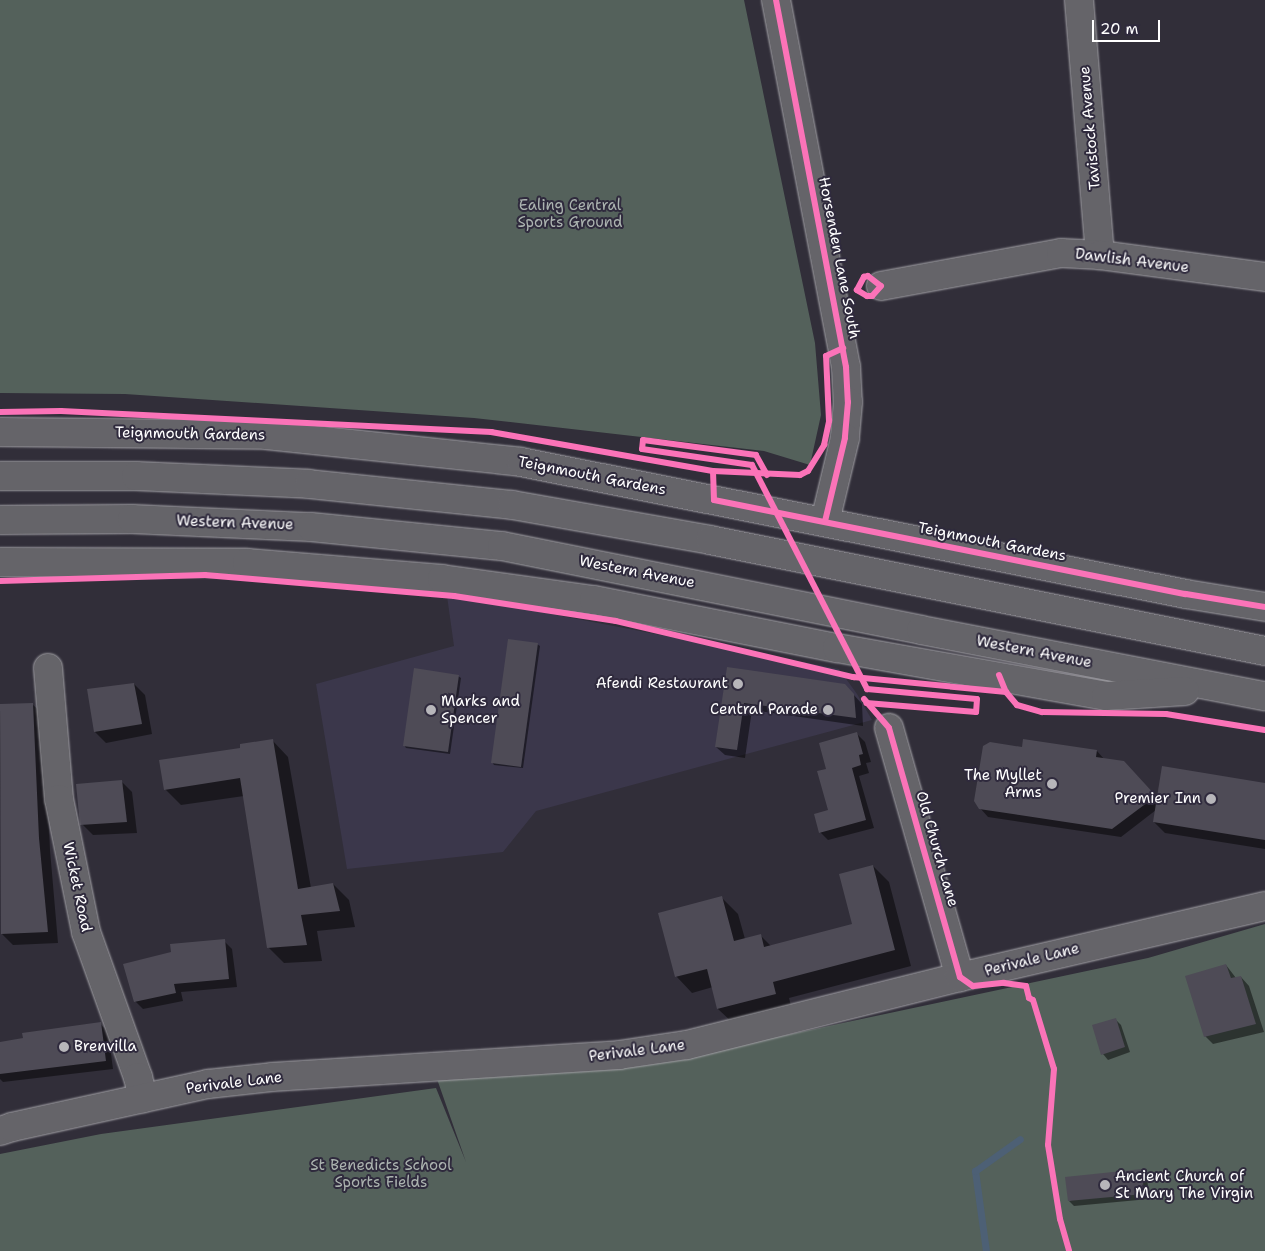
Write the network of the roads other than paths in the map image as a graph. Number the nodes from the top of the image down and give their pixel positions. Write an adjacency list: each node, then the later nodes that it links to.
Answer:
1 (776, 0): 9 (main road, Horsenden Lane South)
2 (1079, 0): 3 (main road, Tavistock Avenue)
3 (1100, 255): 4 (main road, Dawlish Avenue); 5 (main road, Dawlish Avenue)
4 (1265, 278)
5 (881, 286)
6 (0, 432): 9 (main road, Teignmouth Gardens)
7 (0, 476): 12 (main road)
8 (0, 520): 14 (main road, Western Avenue)
9 (825, 521): 11 (main road, Teignmouth Gardens)
10 (0, 562): 14 (main road)
11 (1265, 607)
12 (1265, 651)
13 (48, 668): 19 (main road, Wicket Road)
14 (1224, 689): 15 (main road, Western Avenue)
15 (1265, 696)
16 (889, 728): 18 (main road, Old Church Lane)
17 (1265, 906): 18 (main road, Perivale Lane)
18 (960, 977): 19 (main road, Perivale Lane)
19 (143, 1098): 20 (main road, Perivale Lane)
20 (0, 1132)

